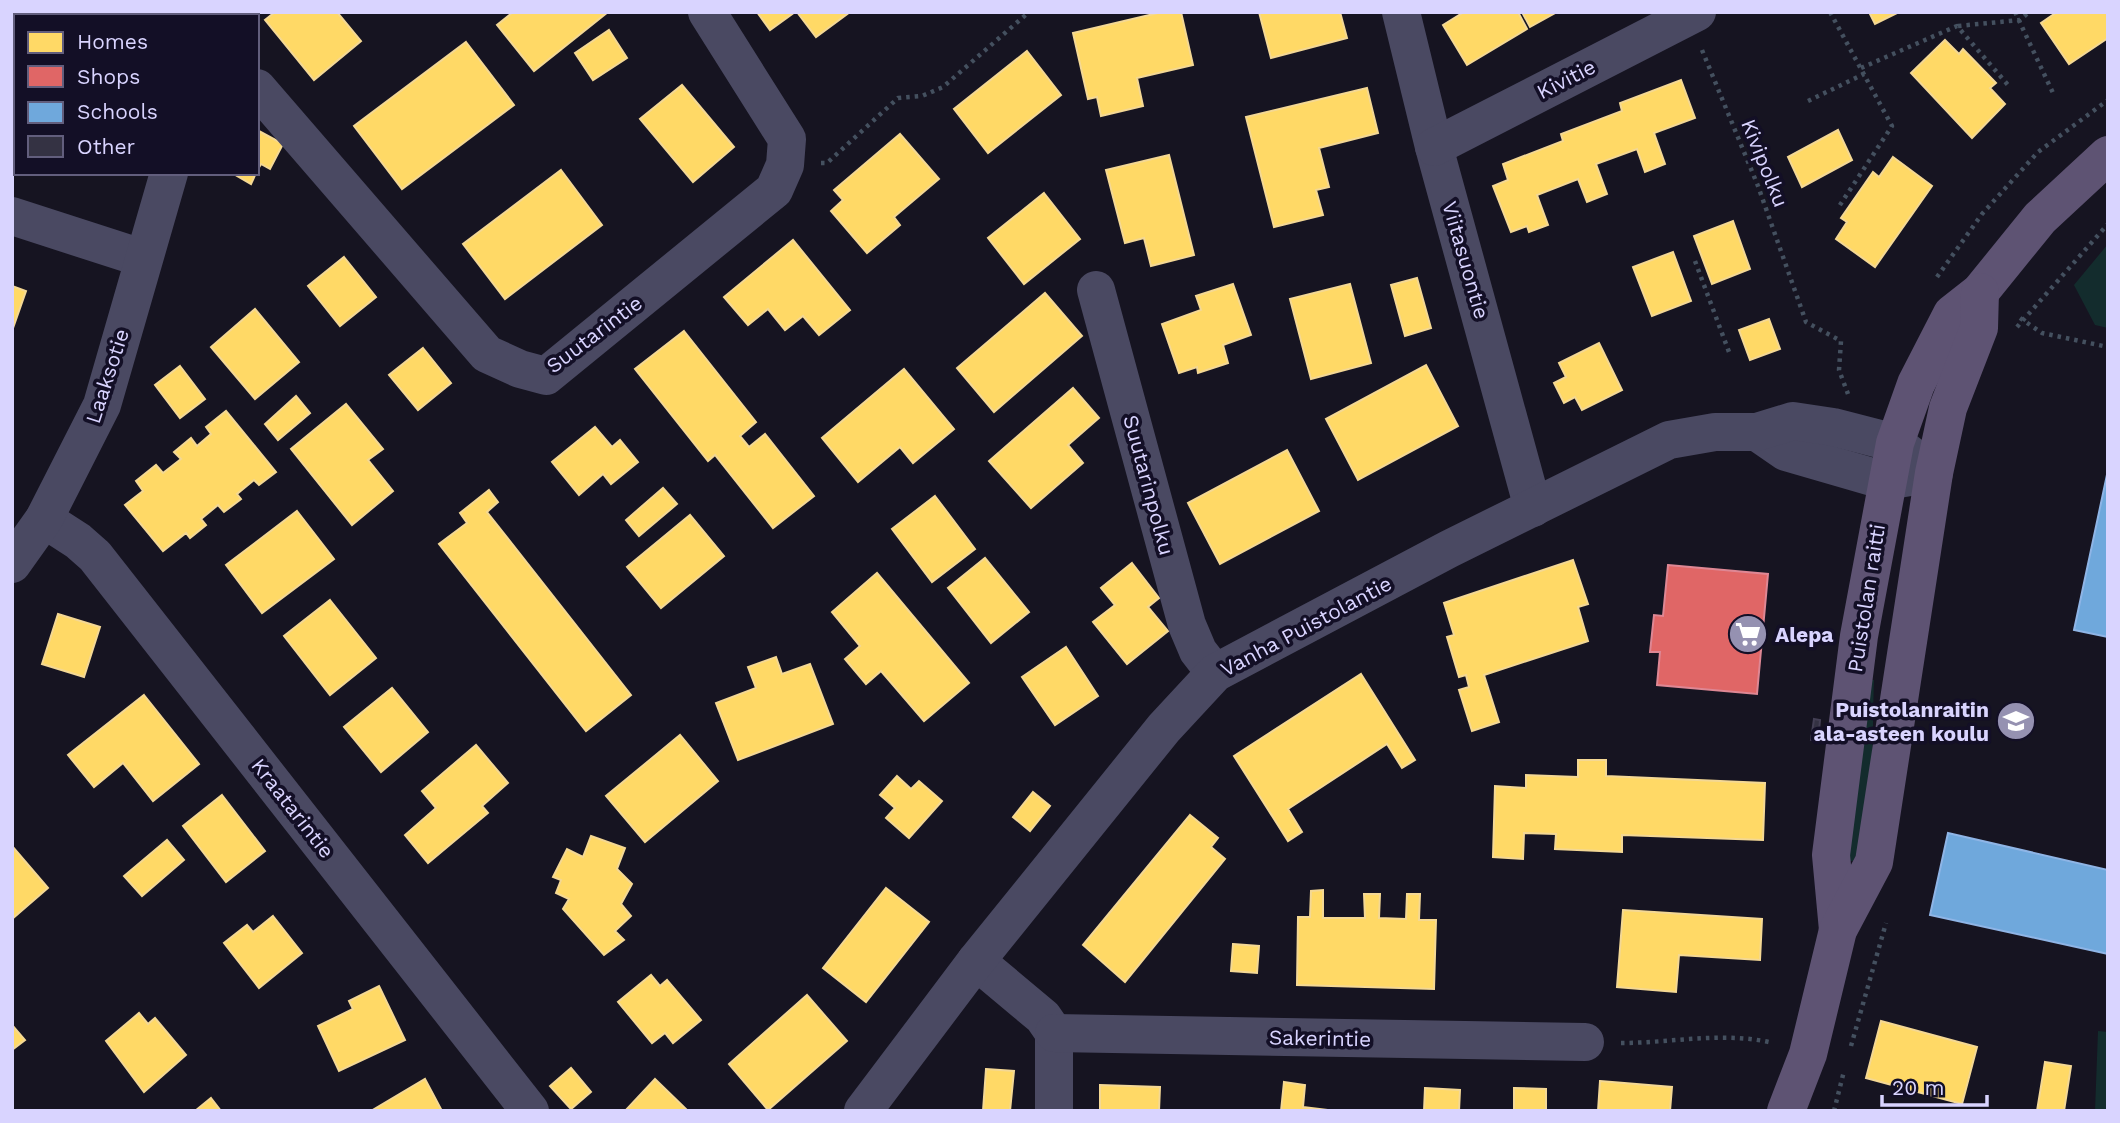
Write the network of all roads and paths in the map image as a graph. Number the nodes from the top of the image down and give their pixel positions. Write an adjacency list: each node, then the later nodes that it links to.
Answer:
1 (707, 12): 18 (street)
2 (1029, 12): 18 (path)
3 (1401, 12): 16 (street, Viitasuontie)
4 (1830, 12): 10 (path)
5 (2015, 12): 8 (path)
6 (2029, 12): 8 (path)
7 (1693, 15): 16 (street, Kivitie); 29 (path, Kivipolku)
8 (2020, 20): 9 (path); 14 (path)
9 (1957, 26): 10 (path); 12 (path)
10 (1860, 68): 11 (path)
11 (1864, 74): 15 (path); 20 (path)
12 (2008, 85)
13 (259, 90): 18 (street, Suutarintie)
14 (2053, 93)
15 (1808, 101)
16 (1434, 146): 34 (street, Viitasuontie)
17 (2108, 155): 25 (main road, Puistolan raitti)
18 (785, 165)
19 (168, 175): 22 (street, Laaksotie)
20 (1838, 208)
21 (12, 216): 22 (street)
22 (142, 258): 35 (street, Laaksotie)
23 (1695, 261): 28 (path)
24 (1096, 290): 37 (street, Suutarinpolku)
25 (1980, 292): 31 (main road, Puistolan raitti); 32 (main road, Puistolan raitti)
26 (2022, 319): 27 (path)
27 (2108, 347)
28 (1728, 352)
29 (1850, 398)
30 (1757, 432): 31 (street, Vanha Puistolantie); 33 (street); 34 (street, Vanha Puistolantie)
31 (1895, 443): 32 (street, Vanha Puistolantie); 33 (main road, Puistolan raitti)
32 (1934, 473): 33 (street); 38 (main road, Puistolan raitti)
33 (1886, 481): 38 (main road, Puistolan raitti)
34 (1533, 508): 37 (street, Vanha Puistolantie)
35 (44, 519): 36 (street, Laaksotie); 43 (street, Kraatarintie)
36 (12, 564)
37 (1215, 673): 39 (street, Vanha Puistolantie)
38 (1838, 930): 46 (main road, Puistolan raitti)
39 (976, 961): 40 (street); 44 (street, Vanha Puistolantie)
40 (1054, 1033): 41 (street, Sakerintie); 45 (street)
41 (1586, 1042): 42 (path)
42 (1771, 1042)
43 (530, 1111)
44 (863, 1111)
45 (1054, 1111)
46 (1786, 1111)

